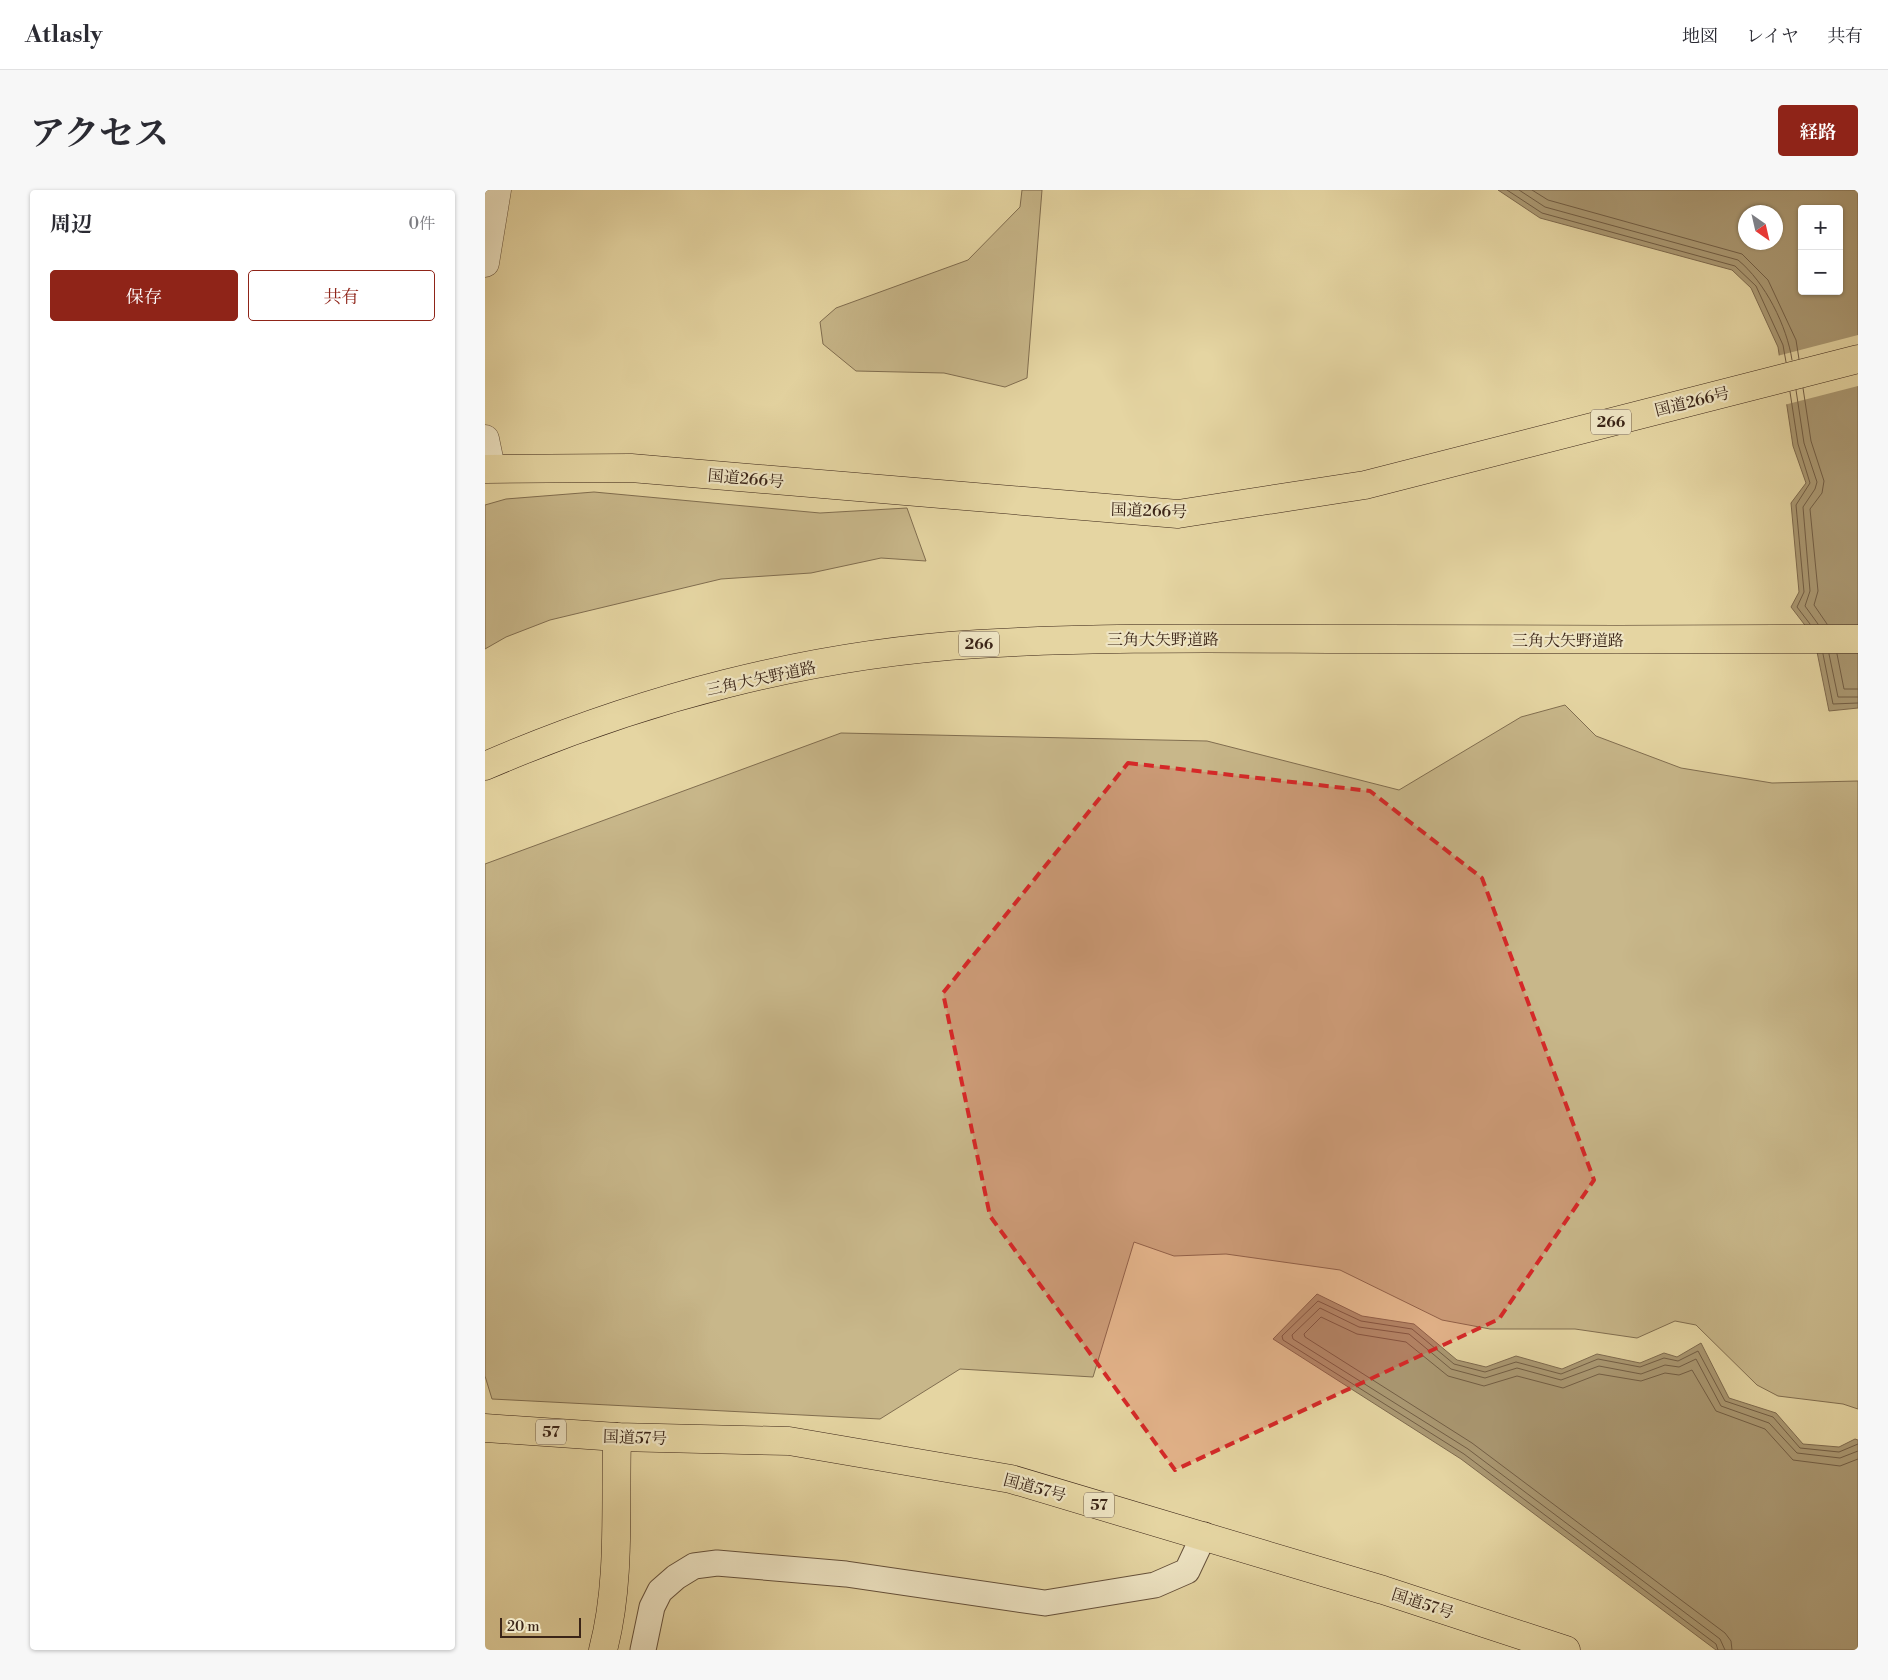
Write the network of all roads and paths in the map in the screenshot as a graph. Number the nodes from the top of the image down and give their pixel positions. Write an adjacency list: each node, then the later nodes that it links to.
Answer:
1 (497, 190): 2 (street)
2 (485, 263)
3 (1858, 359): 5 (highway, 国道266号 / 266)
4 (485, 440): 5 (street)
5 (488, 468)
6 (1858, 639): 7 (highway, 三角大矢野道路 / 266)
7 (485, 766)
8 (485, 1428): 9 (highway, 国道57号 / 57)
9 (617, 1437): 10 (highway, 国道57号 / 57); 11 (highway)
10 (1204, 1535): 12 (street); 13 (highway, 国道57号 / 57)
11 (603, 1650)
12 (643, 1650)
13 (1566, 1650)

